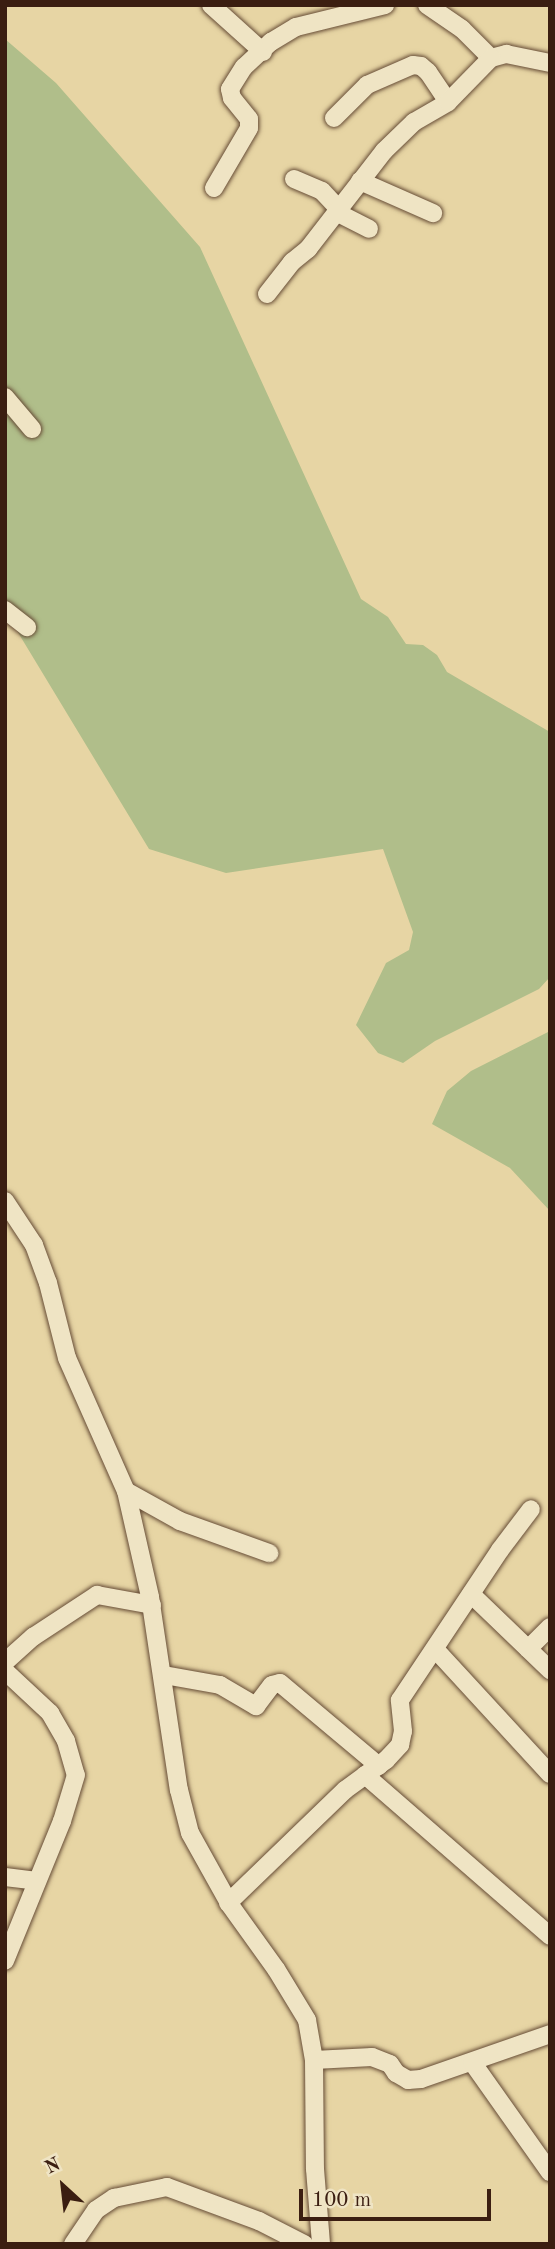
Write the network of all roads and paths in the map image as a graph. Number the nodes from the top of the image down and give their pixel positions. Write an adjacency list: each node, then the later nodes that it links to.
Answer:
1 (211, 5): 4 (street)
2 (385, 5): 4 (street)
3 (427, 5): 5 (street)
4 (263, 52): 11 (street)
5 (491, 58): 6 (street); 7 (street)
6 (550, 63)
7 (448, 102): 8 (street); 10 (street)
8 (334, 118)
9 (295, 179): 12 (street)
10 (360, 181): 12 (street); 13 (street)
11 (214, 188)
12 (337, 210): 14 (street); 15 (street)
13 (433, 213)
14 (369, 229)
15 (267, 294)
16 (5, 397): 17 (street)
17 (32, 429)
18 (5, 610): 19 (street)
19 (27, 626)
20 (7, 1206): 21 (street)
21 (127, 1491): 23 (street); 25 (street)
22 (531, 1508): 24 (street)
23 (269, 1553)
24 (471, 1594): 27 (street); 28 (street)
25 (152, 1605): 29 (street); 32 (street)
26 (550, 1627): 28 (street)
27 (435, 1649): 33 (street); 34 (street)
28 (528, 1649): 30 (street)
29 (5, 1662)
30 (550, 1670)
31 (5, 1671): 36 (street)
32 (164, 1675): 33 (street); 37 (street)
33 (372, 1771): 37 (street); 38 (street)
34 (550, 1774)
35 (5, 1877): 36 (street)
36 (37, 1881): 39 (street)
37 (228, 1903): 41 (street)
38 (550, 1936)
39 (5, 1961)
40 (550, 2034): 42 (street)
41 (314, 2060): 42 (street); 46 (street)
42 (472, 2062): 43 (street)
43 (550, 2172)
44 (73, 2244): 45 (street)
45 (304, 2244)
46 (321, 2244)

